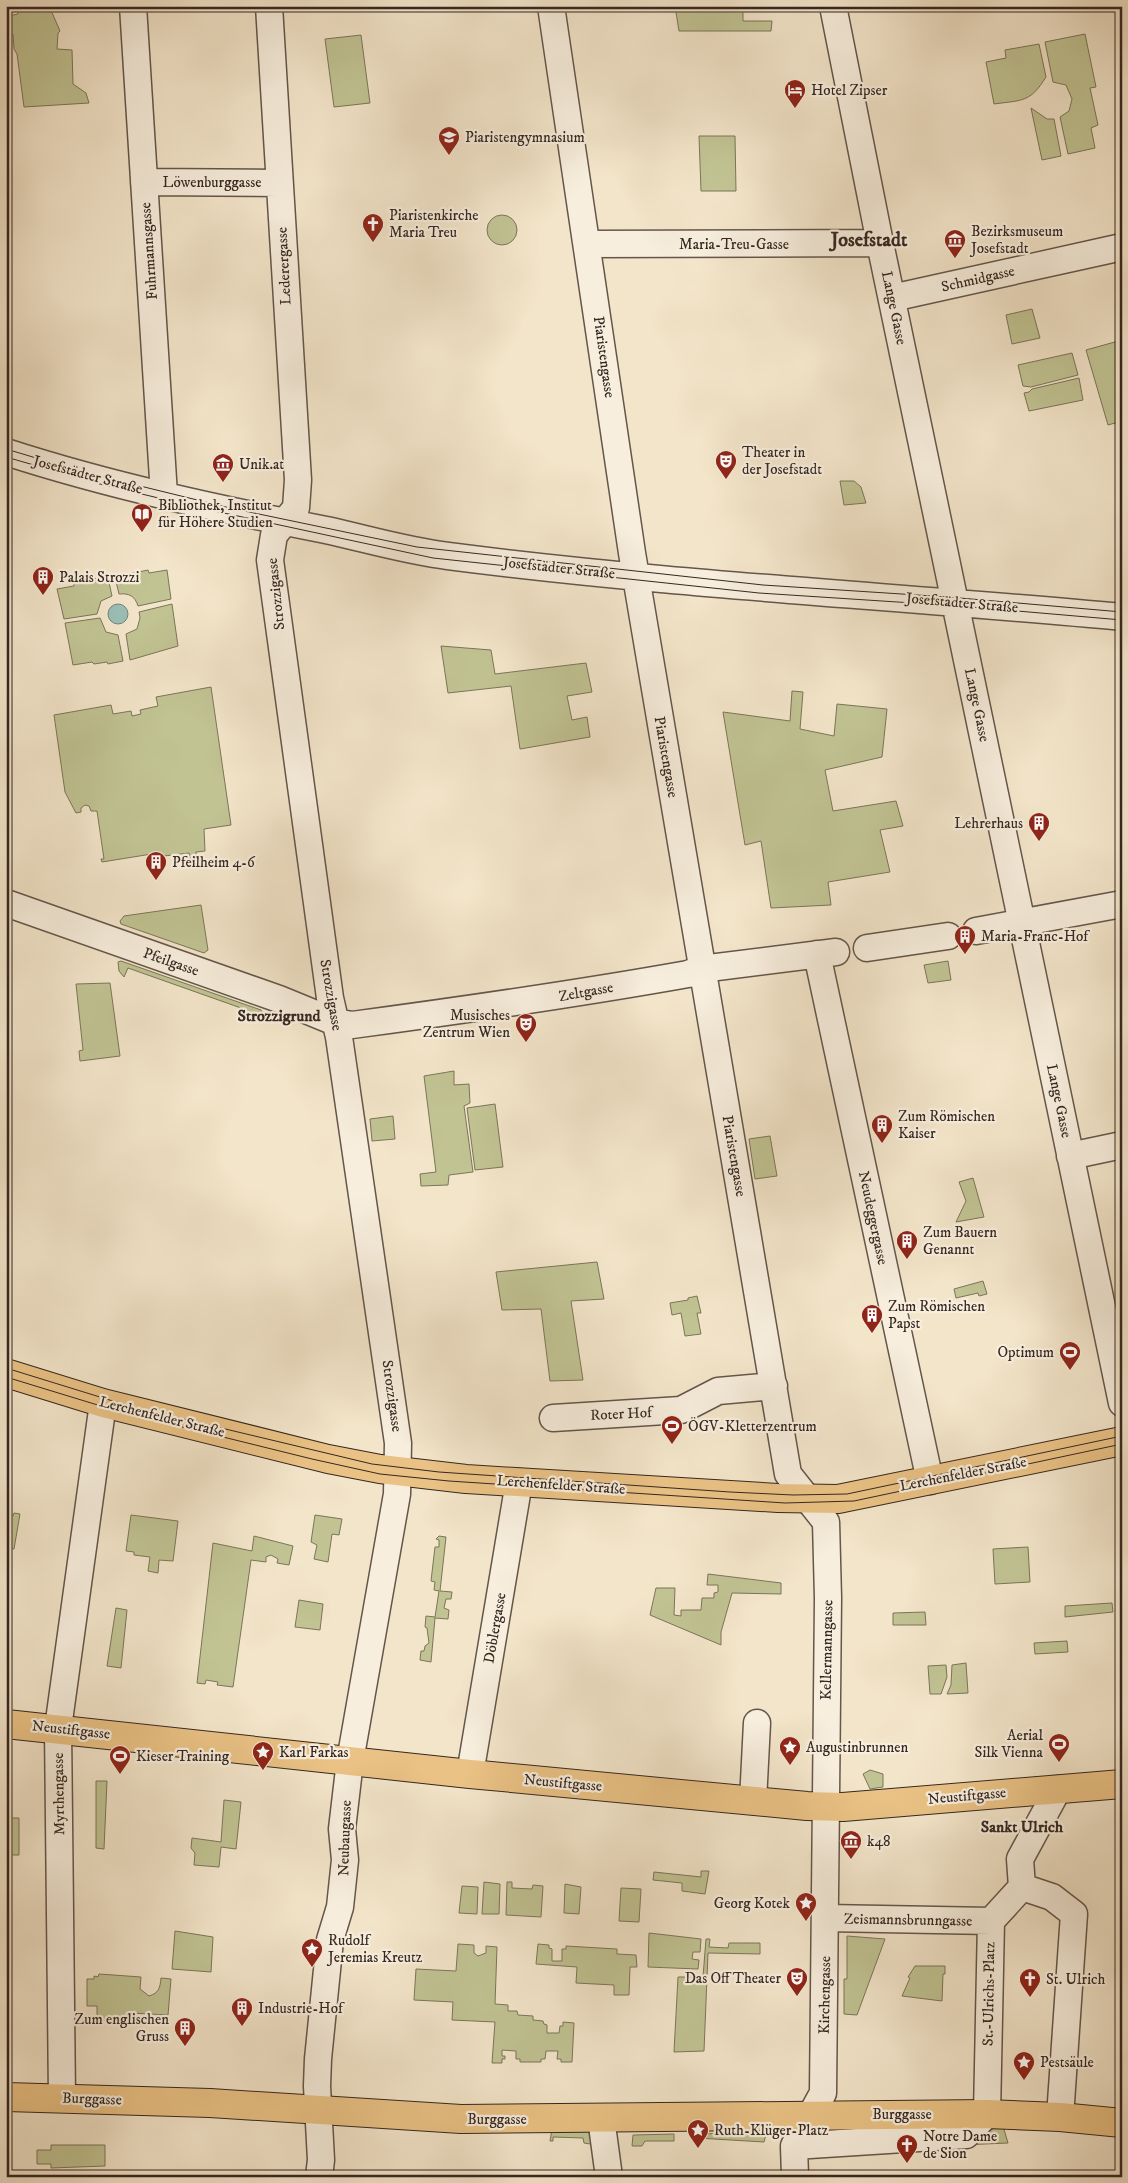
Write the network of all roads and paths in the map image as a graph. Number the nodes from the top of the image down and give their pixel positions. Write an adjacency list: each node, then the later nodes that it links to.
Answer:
1 (133, 6): 5 (street, Fuhrmannsgasse)
2 (268, 6): 6 (street, Lederergasse)
3 (551, 6): 8 (street, Piaristengasse)
4 (834, 6): 7 (street, Lange Gasse)
5 (144, 182): 6 (street, Löwenburggasse); 12 (street, Fuhrmannsgasse)
6 (279, 183): 13 (street, Lederergasse)
7 (880, 243): 8 (street, Maria-Treu-Gasse); 10 (street, Lange Gasse)
8 (587, 244): 14 (street, Piaristengasse)
9 (1122, 247): 10 (street, Schmidgasse)
10 (892, 298): 15 (street, Lange Gasse)
11 (6, 452): 12 (street, Josefstädter Straße)
12 (164, 496): 13 (street, Josefstädter Straße)
13 (284, 522): 14 (street, Josefstädter Straße); 25 (street, Strozzigasse)
14 (636, 576): 15 (street, Josefstädter Straße); 24 (street, Piaristengasse)
15 (956, 601): 16 (street, Josefstädter Straße); 19 (street, Lange Gasse)
16 (1122, 617)
17 (6, 903): 25 (street, Pfeilgasse)
18 (1122, 904): 19 (street)
19 (1022, 924): 20 (street); 27 (street, Lange Gasse)
20 (976, 931)
21 (948, 936): 22 (street)
22 (868, 948)
23 (826, 953): 24 (street, Zeltgasse); 35 (street, Neudeggergasse)
24 (701, 969): 25 (street, Zeltgasse); 29 (street, Piaristengasse)
25 (336, 1022): 34 (street, Strozzigasse)
26 (1122, 1145): 27 (street)
27 (1070, 1156): 31 (street, Lange Gasse)
28 (6, 1373): 30 (main road, Lerchenfelder Straße)
29 (774, 1386): 32 (street, Roter Hof); 37 (street, Piaristengasse)
30 (103, 1403): 34 (main road, Lerchenfelder Straße); 40 (street, Myrthengasse)
31 (1122, 1403)
32 (554, 1418)
33 (1122, 1441): 35 (main road, Lerchenfelder Straße)
34 (397, 1471): 36 (main road, Lerchenfelder Straße); 41 (street, Neubaugasse)
35 (930, 1481): 37 (main road, Lerchenfelder Straße)
36 (519, 1482): 37 (main road, Lerchenfelder Straße); 42 (street, Döblergasse)
37 (808, 1500): 46 (street, Kellermanngasse)
38 (756, 1722): 45 (street)
39 (6, 1724): 40 (main road, Neustiftgasse)
40 (58, 1728): 41 (main road, Neustiftgasse); 51 (street, Myrthengasse)
41 (350, 1760): 42 (main road, Neustiftgasse); 52 (street, Neubaugasse)
42 (470, 1774): 45 (main road, Neustiftgasse)
43 (1122, 1784): 44 (main road, Neustiftgasse)
44 (1058, 1789): 46 (main road, Neustiftgasse); 47 (street)
45 (753, 1800): 46 (main road, Neustiftgasse)
46 (826, 1806): 48 (street, Kirchengasse)
47 (1022, 1887): 49 (street, St.-Ulrichs-Platz); 55 (street)
48 (826, 1918): 49 (street, Zeismannsbrunngasse); 54 (street, Kirchengasse)
49 (991, 1921): 53 (street, St.-Ulrichs-Platz)
50 (6, 2097): 51 (main road, Burggasse)
51 (62, 2098): 52 (main road, Burggasse)
52 (318, 2110): 56 (main road, Burggasse); 59 (street, Neubaugasse)
53 (988, 2114): 54 (main road, Burggasse); 55 (main road, Burggasse); 58 (street, Burggasse)
54 (810, 2115): 56 (main road, Burggasse); 58 (street, Kirchengasse)
55 (1060, 2117): 57 (main road, Burggasse)
56 (601, 2118): 60 (street)
57 (1122, 2123)
58 (794, 2146): 61 (street, Kirchengasse)
59 (319, 2177)
60 (609, 2177)
61 (795, 2177)

